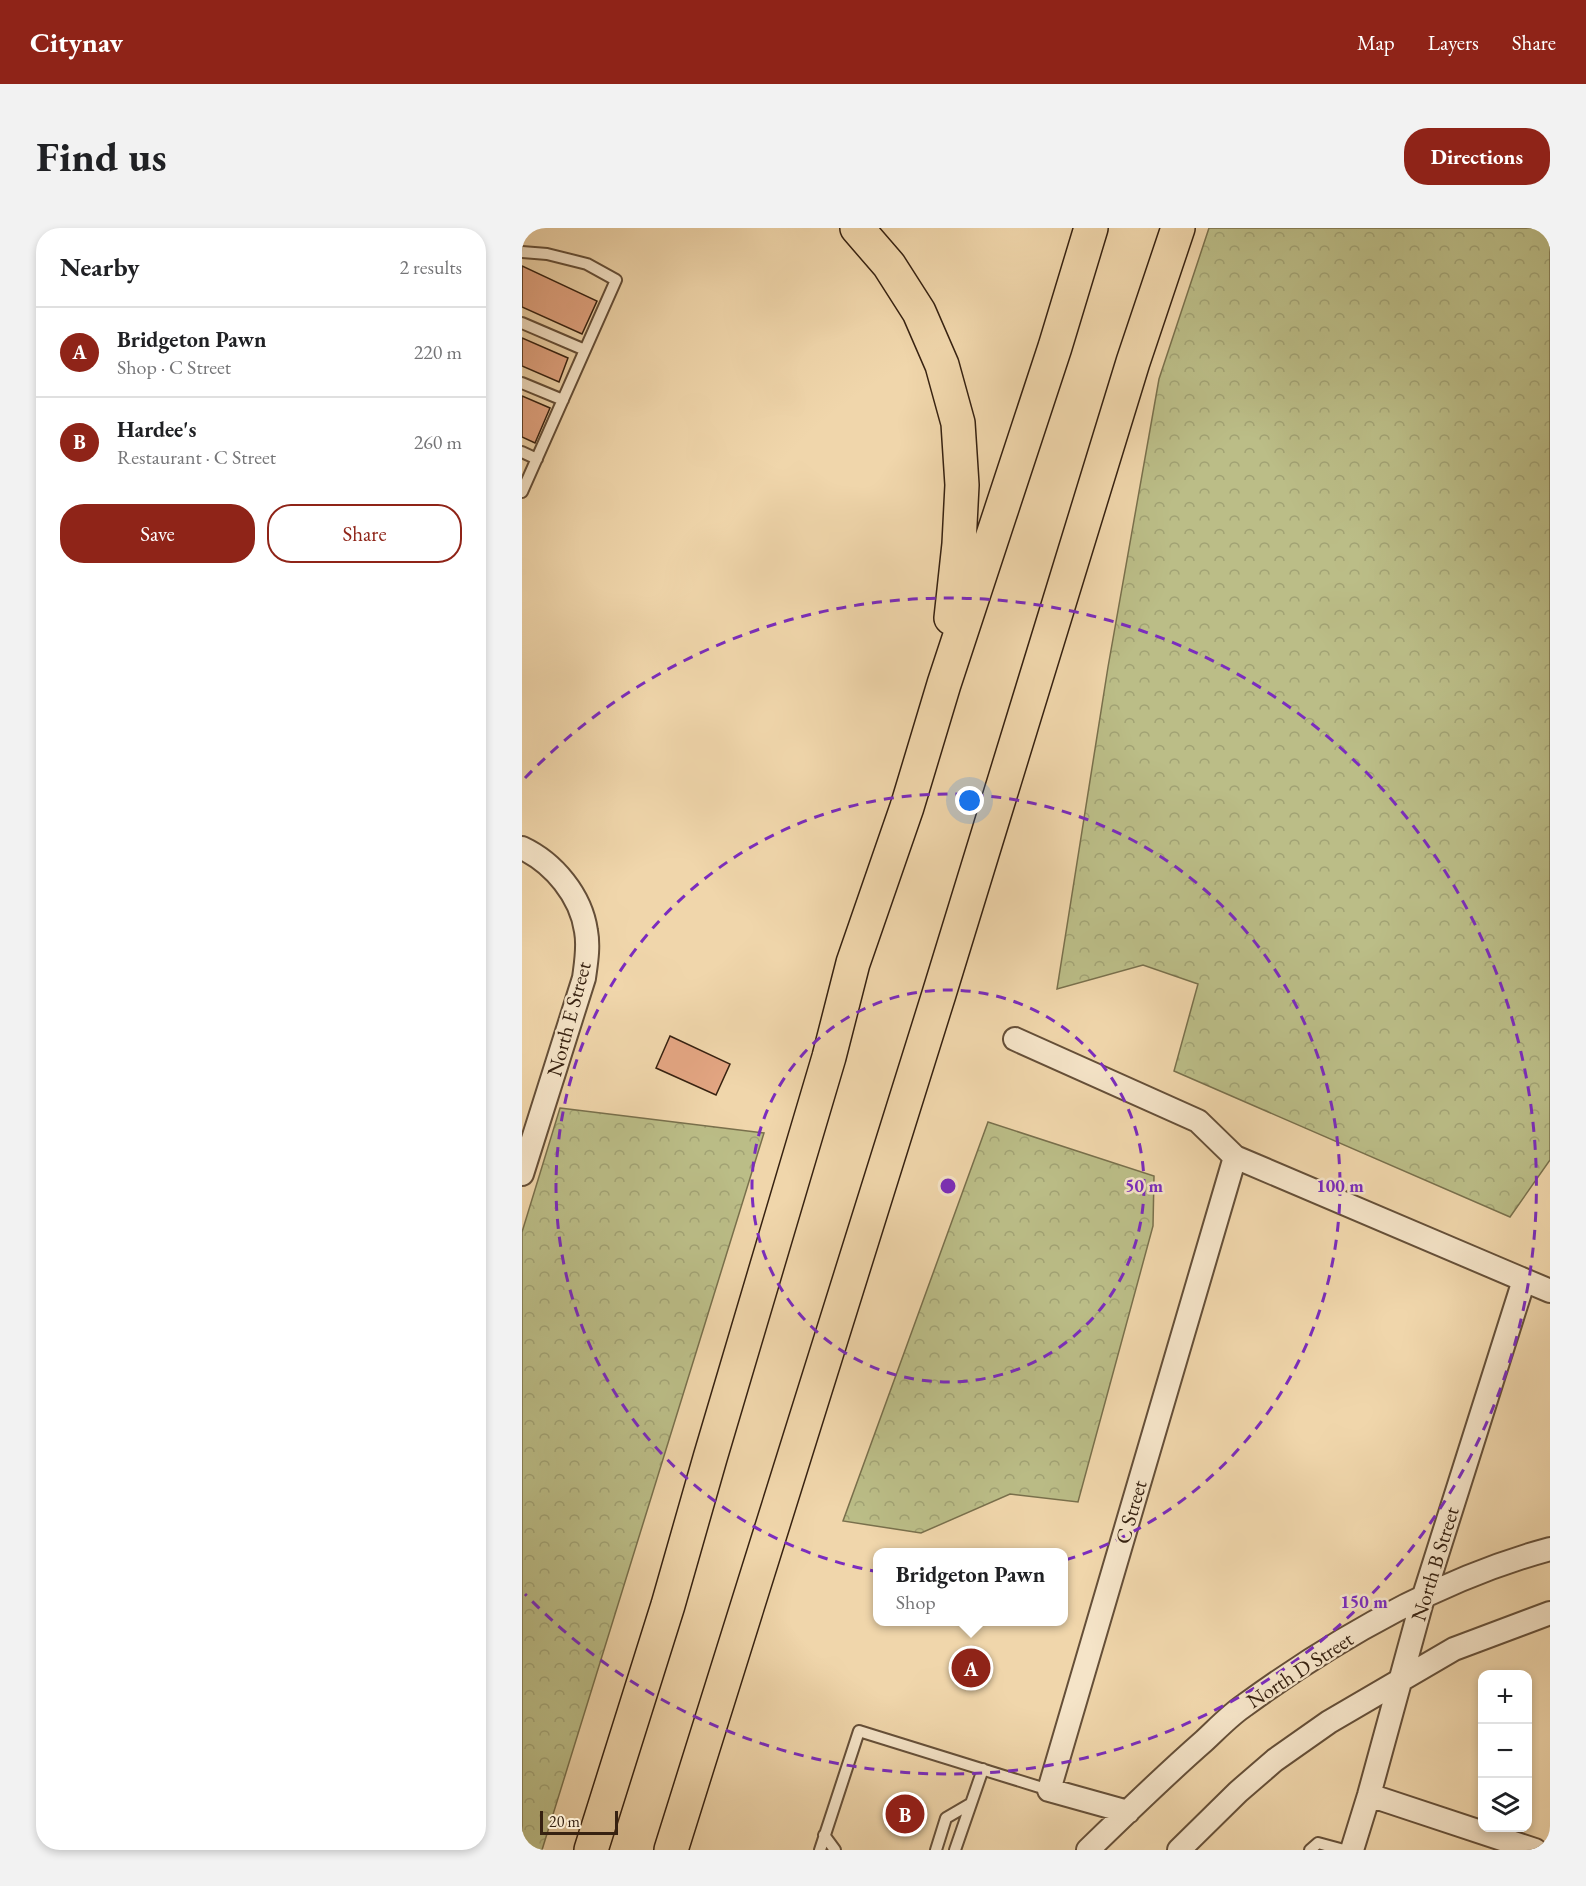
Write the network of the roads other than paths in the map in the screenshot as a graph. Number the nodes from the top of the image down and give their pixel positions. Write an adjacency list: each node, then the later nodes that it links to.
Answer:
1 (857, 228): 12 (highway)
2 (1091, 228): 12 (highway)
3 (1178, 228): 30 (highway)
4 (522, 252): 6 (lane)
5 (522, 323): 6 (lane)
6 (585, 350): 8 (lane)
7 (522, 382): 8 (lane)
8 (563, 400): 10 (lane)
9 (522, 452): 10 (lane)
10 (537, 459): 11 (lane)
11 (522, 492)
12 (944, 684): 29 (highway)
13 (522, 848): 16 (street, North E Street)
14 (1016, 1039): 15 (street)
15 (1235, 1157): 17 (street); 24 (street, C Street)
16 (522, 1174)
17 (1524, 1280): 18 (street); 20 (street, North B Street)
18 (1550, 1291)
19 (1550, 1549): 20 (street, North D Street)
20 (1425, 1594): 22 (street, North B Street); 27 (street, North D Street)
21 (1550, 1613): 22 (street)
22 (1401, 1679): 25 (street, North B Street); 36 (street)
23 (983, 1769): 24 (lane); 26 (lane); 28 (lane)
24 (1049, 1790): 27 (street)
25 (1369, 1795): 39 (street, North B Street); 40 (street)
26 (970, 1804): 33 (lane); 34 (lane)
27 (1128, 1812): 35 (street, North D Street)
28 (824, 1835): 31 (lane); 32 (lane)
29 (591, 1850)
30 (671, 1850)
31 (820, 1850)
32 (836, 1850)
33 (936, 1850)
34 (954, 1850)
35 (1088, 1850)
36 (1179, 1850)
37 (1310, 1850): 38 (lane)
38 (1344, 1850)
39 (1352, 1850)
40 (1535, 1850)

